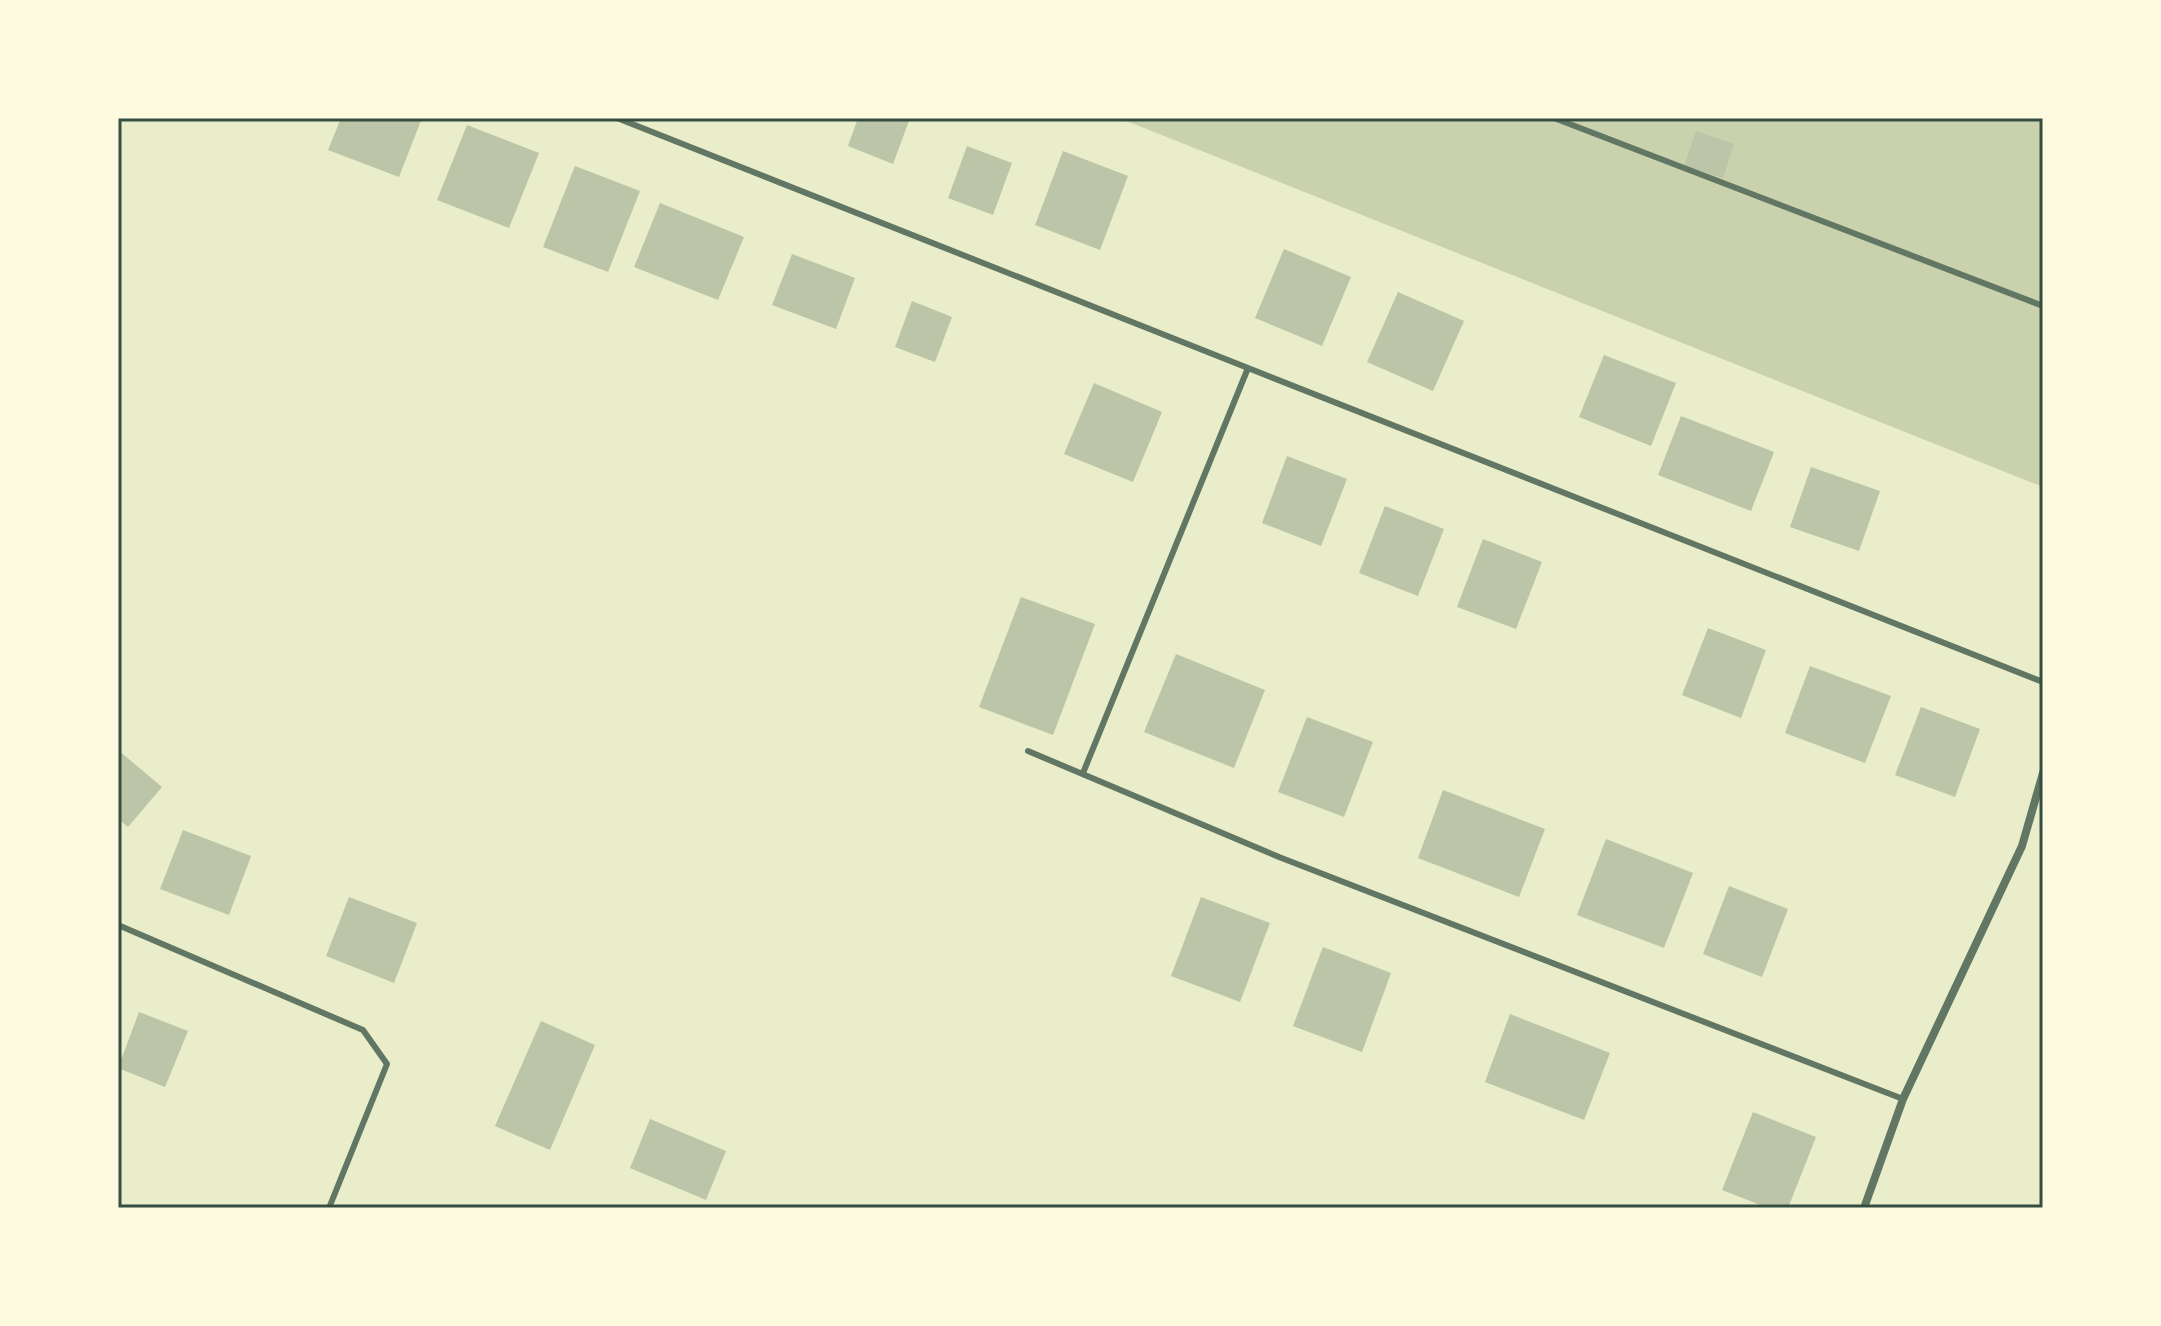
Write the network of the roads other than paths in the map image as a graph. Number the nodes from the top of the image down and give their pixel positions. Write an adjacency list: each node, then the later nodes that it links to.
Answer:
1 (617, 118): 4 (lane)
2 (1554, 118): 3 (lane)
3 (2043, 306)
4 (1248, 368): 5 (lane); 7 (lane)
5 (2043, 682)
6 (1028, 751): 7 (lane)
7 (1083, 773): 10 (lane)
8 (2043, 773): 10 (street)
9 (118, 925): 11 (lane)
10 (1903, 1099): 12 (street)
11 (329, 1208)
12 (1864, 1208)

